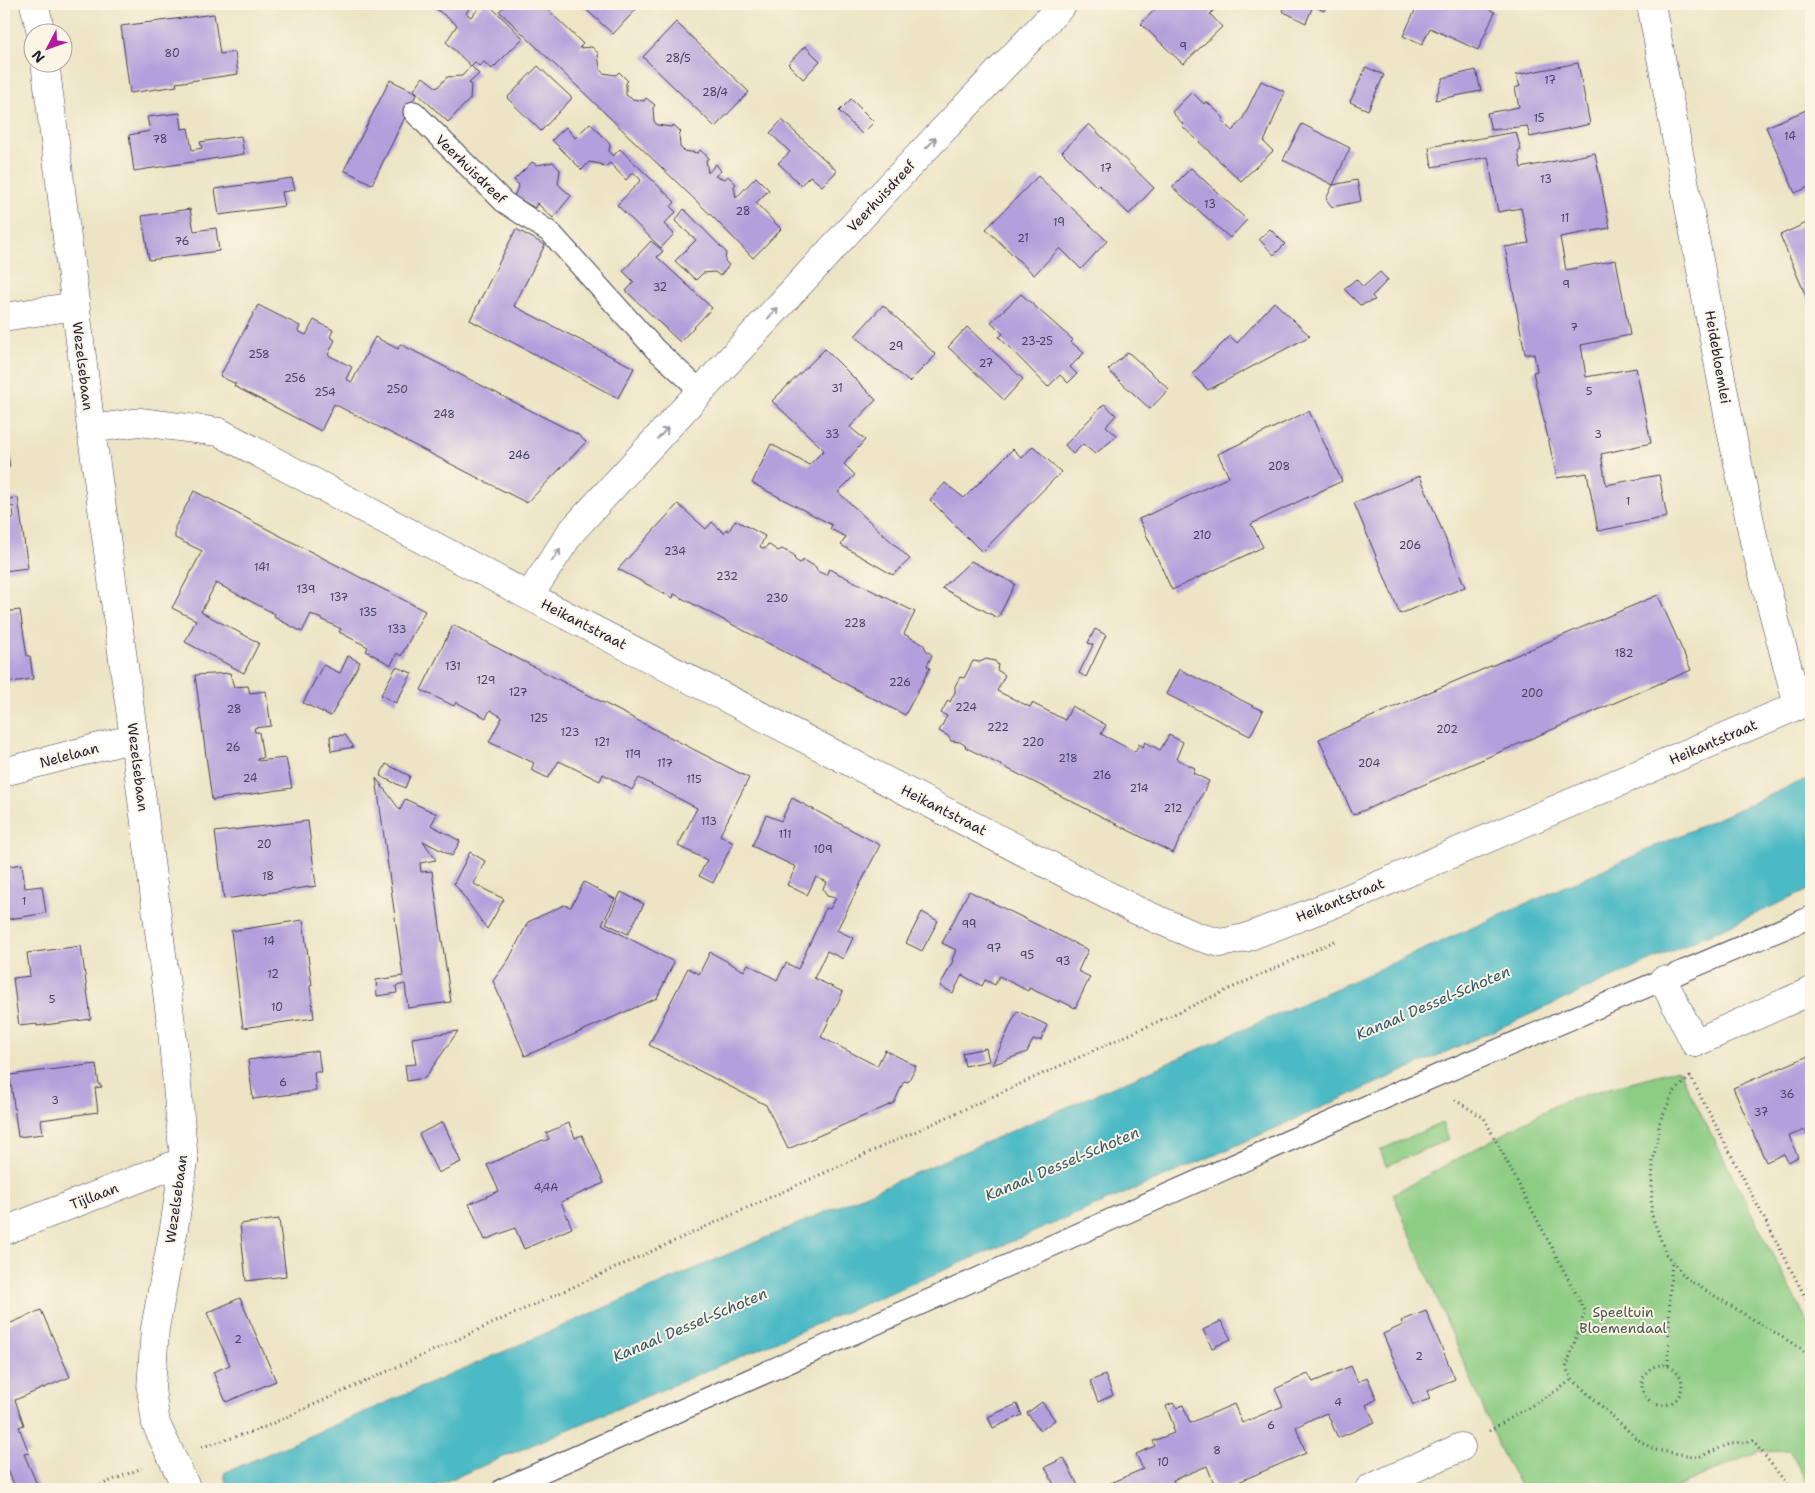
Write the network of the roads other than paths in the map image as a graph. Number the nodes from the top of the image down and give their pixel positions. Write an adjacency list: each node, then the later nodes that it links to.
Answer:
1 (34, 4): 4 (street)
2 (1063, 4): 9 (street, Veerhuisdreef, one-way to 2)
3 (1651, 4): 12 (street, Heidebloemlei)
4 (38, 22)
5 (46, 72): 7 (street, Wezelsebaan)
6 (414, 112): 9 (lane, Veerhuisdreef)
7 (75, 306): 8 (street); 10 (street, Wezelsebaan)
8 (4, 317)
9 (701, 391): 11 (street, Veerhuisdreef, one-way to 9)
10 (91, 428): 11 (street, Heikantstraat); 13 (street, Wezelsebaan)
11 (529, 596): 12 (street, Heikantstraat)
12 (1804, 703)
13 (134, 738): 14 (street, Nelelaan); 18 (street, Wezelsebaan)
14 (4, 772)
15 (1811, 917): 16 (lane)
16 (1663, 980): 17 (street); 22 (lane)
17 (1811, 991)
18 (184, 1161): 19 (street, Tijllaan); 21 (street, Wezelsebaan)
19 (4, 1231)
20 (1461, 1447): 23 (street)
21 (179, 1471)
22 (503, 1489)
23 (1369, 1489)

